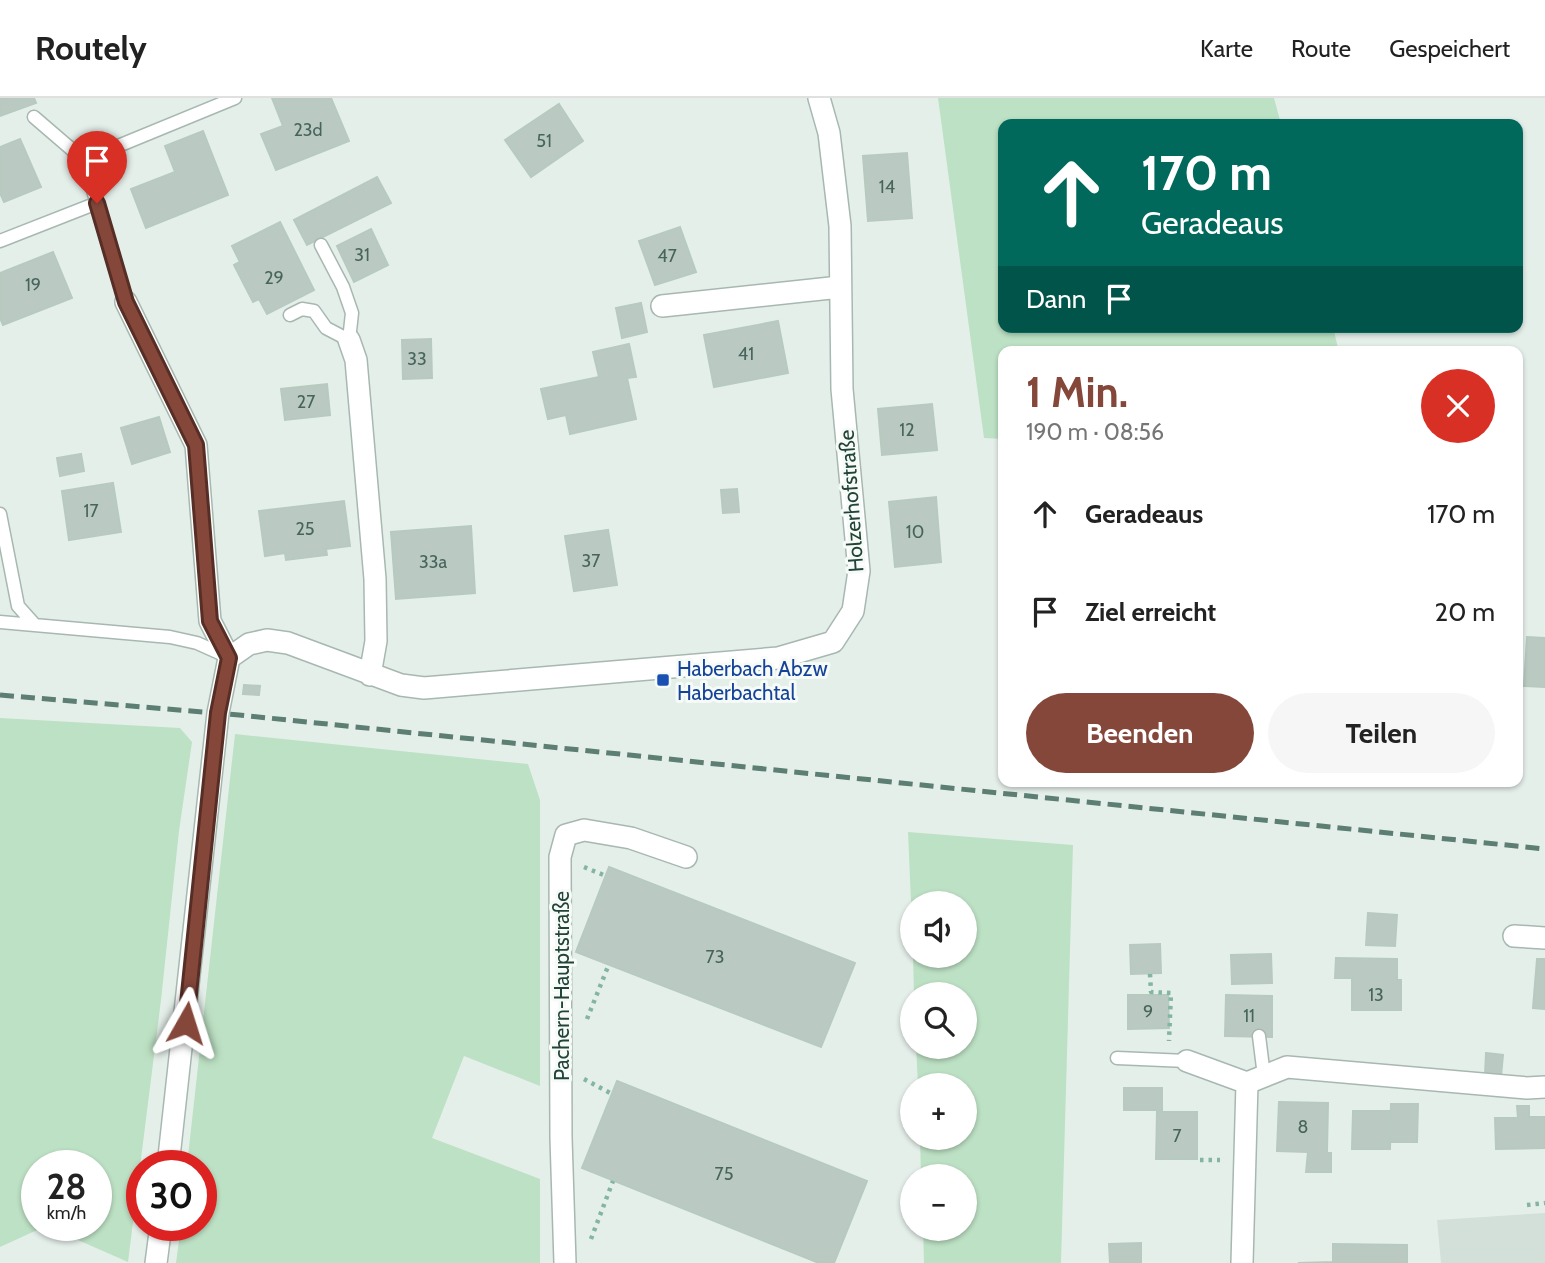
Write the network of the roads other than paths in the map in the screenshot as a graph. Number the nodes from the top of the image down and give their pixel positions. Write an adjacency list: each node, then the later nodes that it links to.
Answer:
1 (235, 98): 4 (lane)
2 (819, 98): 8 (street, Holzerhofstraße)
3 (34, 117): 4 (lane)
4 (84, 160): 5 (lane)
5 (97, 203): 6 (lane); 9 (lane)
6 (0, 241)
7 (321, 244): 12 (lane)
8 (840, 288): 10 (street); 17 (street, Holzerhofstraße)
9 (126, 302): 16 (street)
10 (662, 306)
11 (290, 315): 12 (lane)
12 (349, 340): 17 (street)
13 (0, 514): 15 (lane)
14 (0, 622): 15 (lane)
15 (35, 625): 16 (lane)
16 (229, 658): 17 (street, Holzerhofstraße); 26 (street)
17 (370, 674)
18 (686, 858): 29 (street, Pachern-Hauptstraße)
19 (1514, 936): 20 (street)
20 (1545, 938)
21 (1259, 1036): 24 (lane)
22 (1117, 1058): 23 (lane)
23 (1187, 1061): 24 (street)
24 (1255, 1079): 25 (street); 30 (street)
25 (1545, 1087)
26 (170, 1150)
27 (159, 1241): 28 (street)
28 (156, 1263)
29 (565, 1263)
30 (1242, 1263)

